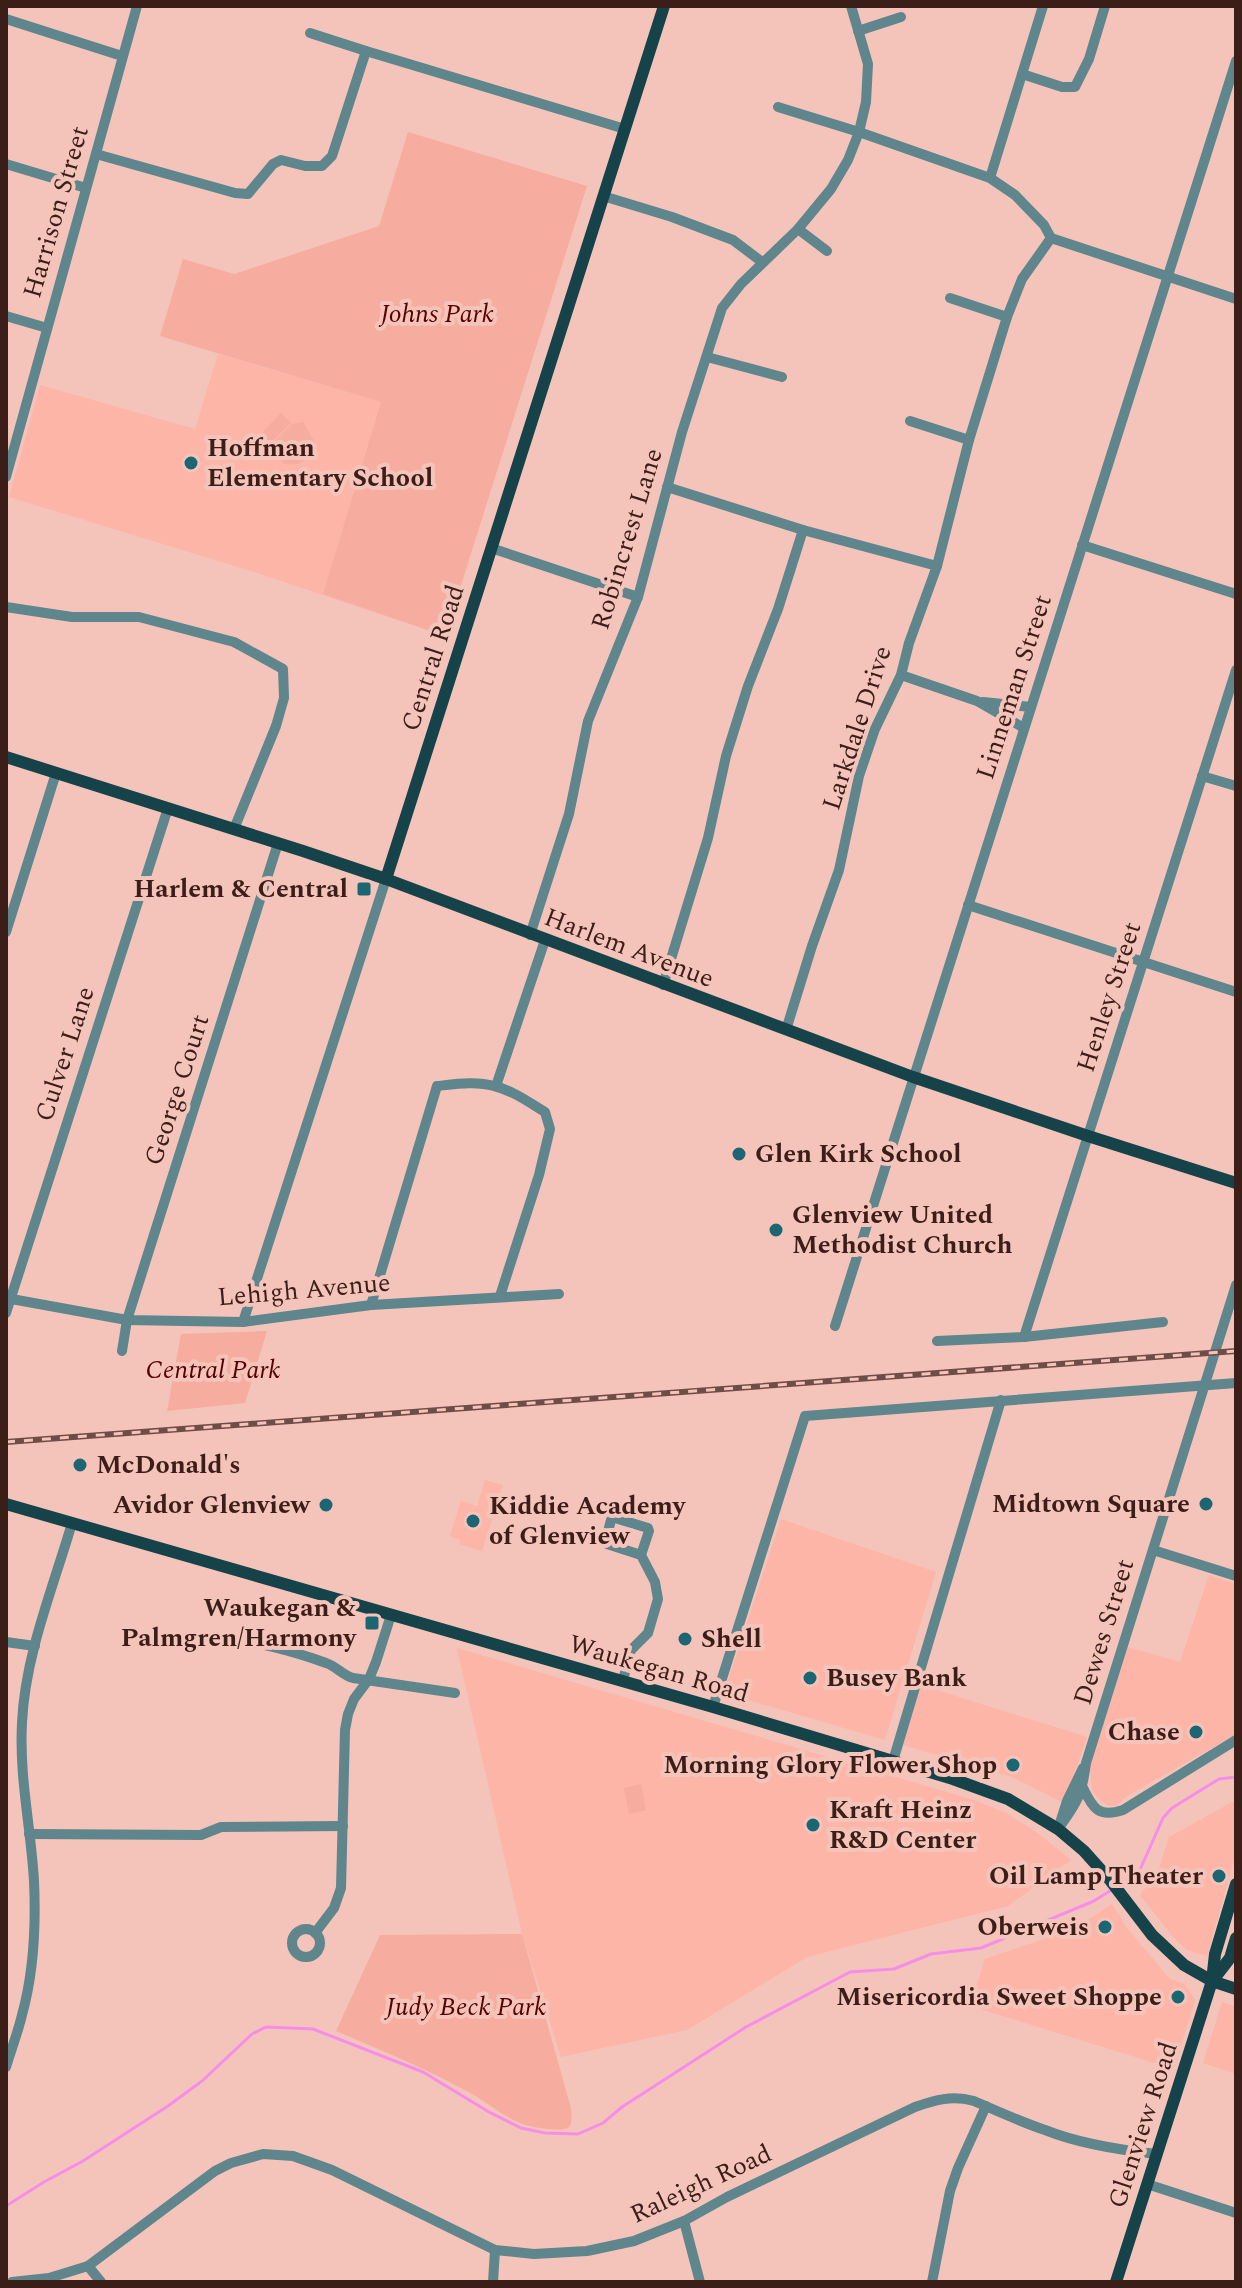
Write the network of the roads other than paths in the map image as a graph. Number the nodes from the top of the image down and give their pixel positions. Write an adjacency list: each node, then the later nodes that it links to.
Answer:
1 (137, 6): 11 (street, Harrison Street)
2 (664, 6): 15 (main road, Central Road)
3 (851, 6): 8 (street, Robincrest Lane)
4 (1043, 6): 13 (street)
5 (1105, 6): 13 (street)
6 (901, 17): 8 (street)
7 (6, 19): 11 (street)
8 (858, 31): 16 (street, Robincrest Lane)
9 (310, 33): 10 (street)
10 (366, 51): 15 (street); 17 (street)
11 (122, 56): 17 (street, Harrison Street)
12 (1236, 61): 26 (street, Linneman Street)
13 (1022, 74): 19 (street)
14 (778, 107): 16 (street)
15 (625, 129): 21 (main road, Central Road)
16 (859, 132): 19 (street); 22 (street, Robincrest Lane)
17 (96, 154): 20 (street, Harrison Street)
18 (6, 164): 20 (street)
19 (990, 178): 23 (street)
20 (86, 188): 31 (street, Harrison Street)
21 (603, 196): 25 (street); 41 (main road, Central Road)
22 (798, 229): 24 (street); 25 (street, Robincrest Lane)
23 (1051, 238): 26 (street); 30 (street, Larkdale Drive)
24 (827, 251)
25 (762, 262): 32 (street, Robincrest Lane)
26 (1168, 276): 28 (street); 40 (street, Linneman Street)
27 (950, 298): 30 (street)
28 (1236, 299)
29 (6, 316): 31 (street)
30 (1007, 317): 35 (street, Larkdale Drive)
31 (47, 328): 36 (street, Harrison Street)
32 (707, 357): 33 (street); 38 (street, Robincrest Lane)
33 (782, 377)
34 (910, 421): 35 (street)
35 (969, 440): 42 (street, Larkdale Drive)
36 (8, 463): 37 (street, Harrison Street)
37 (6, 477)
38 (667, 487): 39 (street); 44 (street, Robincrest Lane)
39 (803, 530): 42 (street); 64 (street)
40 (1082, 545): 43 (street); 49 (street, Linneman Street)
41 (491, 548): 44 (street); 58 (main road, Central Road)
42 (937, 566): 47 (street, Larkdale Drive)
43 (1236, 594)
44 (638, 597): 61 (street, Robincrest Lane)
45 (6, 607): 56 (street)
46 (1236, 670): 53 (street, Henley Street)
47 (901, 675): 48 (street); 66 (street, Larkdale Drive)
48 (977, 701): 49 (street); 50 (street)
49 (1031, 707): 50 (street, Linneman Street)
50 (1024, 728): 59 (street, Linneman Street)
51 (6, 757): 52 (main road, Harlem Avenue)
52 (56, 773): 55 (main road, Harlem Avenue); 60 (street)
53 (1202, 776): 54 (street); 63 (street, Henley Street)
54 (1236, 786)
55 (168, 808): 56 (main road, Harlem Avenue); 74 (street, Culver Lane)
56 (234, 829): 57 (main road, Harlem Avenue)
57 (278, 843): 58 (main road, Harlem Avenue); 77 (street, George Court)
58 (386, 879): 61 (main road, Harlem Avenue); 78 (street, Central Road)
59 (968, 905): 63 (street); 67 (street, Linneman Street)
60 (6, 932)
61 (530, 935): 62 (main road, Harlem Avenue)
62 (545, 940): 64 (main road, Harlem Avenue); 68 (street)
63 (1144, 961): 65 (street); 69 (street, Henley Street)
64 (663, 985): 66 (main road, Harlem Avenue)
65 (1236, 992)
66 (786, 1030): 67 (main road, Harlem Avenue)
67 (913, 1077): 69 (main road, Harlem Avenue); 80 (street, Linneman Street)
68 (496, 1086): 73 (street); 75 (street)
69 (1088, 1136): 70 (main road, Harlem Avenue); 81 (street, Henley Street)
70 (1236, 1183)
71 (1236, 1285): 85 (street, Dewes Street)
72 (559, 1294): 73 (street, Lehigh Avenue)
73 (500, 1296): 75 (street, Lehigh Avenue)
74 (8, 1298): 76 (street, Culver Lane); 77 (street, Lehigh Avenue)
75 (371, 1305): 78 (street, Lehigh Avenue)
76 (6, 1313)
77 (127, 1320): 78 (street, Lehigh Avenue); 83 (street, George Court)
78 (243, 1322)
79 (1163, 1322): 81 (street)
80 (835, 1326)
81 (1024, 1337): 82 (street)
82 (937, 1341)
83 (122, 1351)
84 (1236, 1383): 85 (street)
85 (1204, 1385): 86 (street); 89 (street, Dewes Street)
86 (1001, 1400): 99 (street); 101 (street)
87 (6, 1504): 88 (main road, Waukegan Road)
88 (72, 1523): 92 (main road, Waukegan Road); 95 (street)
89 (1153, 1550): 91 (street); 102 (street, Dewes Street)
90 (641, 1555): 90 (street); 97 (street)
91 (1236, 1576)
92 (391, 1615): 96 (street); 97 (main road, Waukegan Road)
93 (215, 1638): 96 (street)
94 (6, 1642): 95 (street)
95 (35, 1646): 106 (street)
96 (369, 1679): 98 (street); 104 (street)
97 (623, 1680): 99 (main road, Waukegan Road)
98 (455, 1693)
99 (713, 1707): 101 (main road, Waukegan Road)
100 (1236, 1740): 103 (street)
101 (893, 1761): 105 (main road, Waukegan Road)
102 (1086, 1763): 103 (street, Dewes Street); 105 (street, Dewes Street)
103 (1083, 1788): 105 (street, Dewes Street)
104 (343, 1826): 106 (street); 108 (street)
105 (1058, 1829): 110 (main road, Waukegan Road)
106 (29, 1834): 112 (street)
107 (1236, 1884): 110 (main road, Glenview Road)
108 (315, 1933)
109 (1236, 1938): 110 (main road, Glenview Road)
110 (1212, 1981): 111 (main road, Waukegan Road); 115 (main road, Glenview Road)
111 (1236, 1989)
112 (8, 2053): 113 (street)
113 (6, 2067)
114 (986, 2106): 115 (street, Raleigh Road); 118 (street, Raleigh Road); 125 (street)
115 (1157, 2154): 116 (main road, Glenview Road)
116 (1147, 2184): 117 (street); 126 (main road, Glenview Road)
117 (1236, 2213)
118 (684, 2221): 119 (street, Raleigh Road); 124 (street)
119 (495, 2250): 120 (street, Raleigh Road); 123 (street)
120 (88, 2266): 121 (street, Raleigh Road); 122 (street)
121 (12, 2282)
122 (101, 2282)
123 (493, 2282)
124 (700, 2282)
125 (932, 2282)
126 (1116, 2282)

